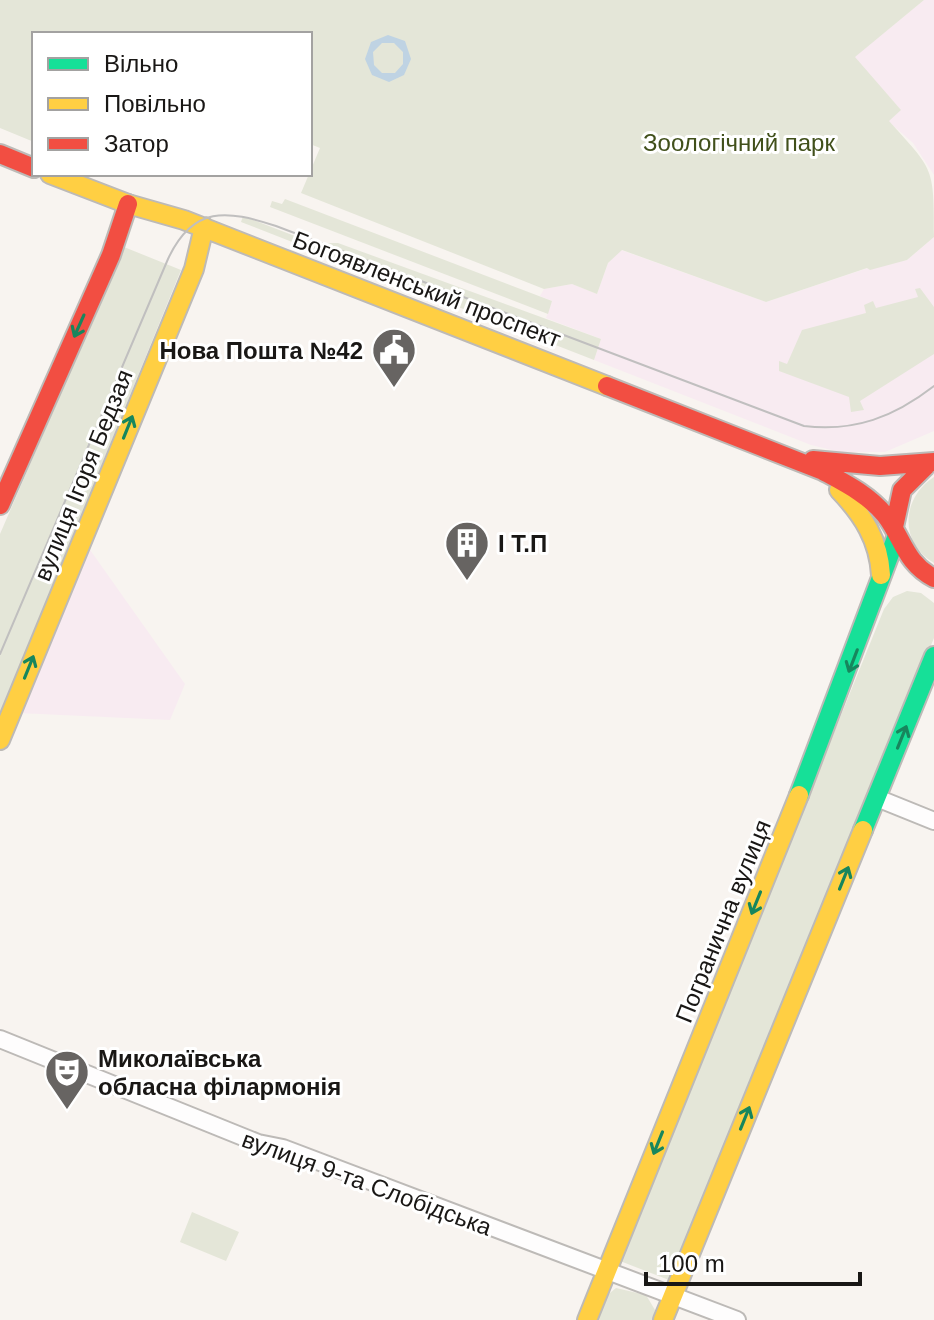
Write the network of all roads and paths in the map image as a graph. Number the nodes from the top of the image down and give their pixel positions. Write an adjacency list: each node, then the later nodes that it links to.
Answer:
1 (0, 154): 2 (main road)
2 (32, 167)
3 (55, 176): 4 (main road, Богоявленський проспект)
4 (128, 204): 5 (main road, Богоявленський проспект); 9 (main road, one-way to 9)
5 (204, 227): 6 (main road, Богоявленський проспект); 15 (main road, вулиця Ігоря Бедзая, one-way to 5)
6 (784, 454): 7 (main road, Богоявленський проспект); 8 (main road, Богоявленський проспект)
7 (804, 462): 11 (main road, Богоявленський проспект); 13 (main road)
8 (931, 463): 11 (main road, Погранична вулиця)
9 (7, 471): 10 (main road)
10 (0, 505)
11 (895, 533): 12 (main road, Богоявленський проспект); 13 (main road, Погранична вулиця)
12 (934, 578)
13 (881, 588): 19 (main road, Погранична вулиця, one-way to 19)
14 (934, 656): 16 (main road, one-way to 14)
15 (0, 740)
16 (877, 798): 17 (street); 20 (main road, one-way to 16)
17 (934, 821)
18 (0, 1039): 19 (street, вулиця 9-та Слобідська)
19 (606, 1272): 20 (street, вулиця 9-та Слобідська); 21 (main road, Погранична вулиця)
20 (674, 1294): 22 (main road); 23 (street, вулиця 9-та Слобідська)
21 (587, 1320)
22 (663, 1320)
23 (737, 1320)

